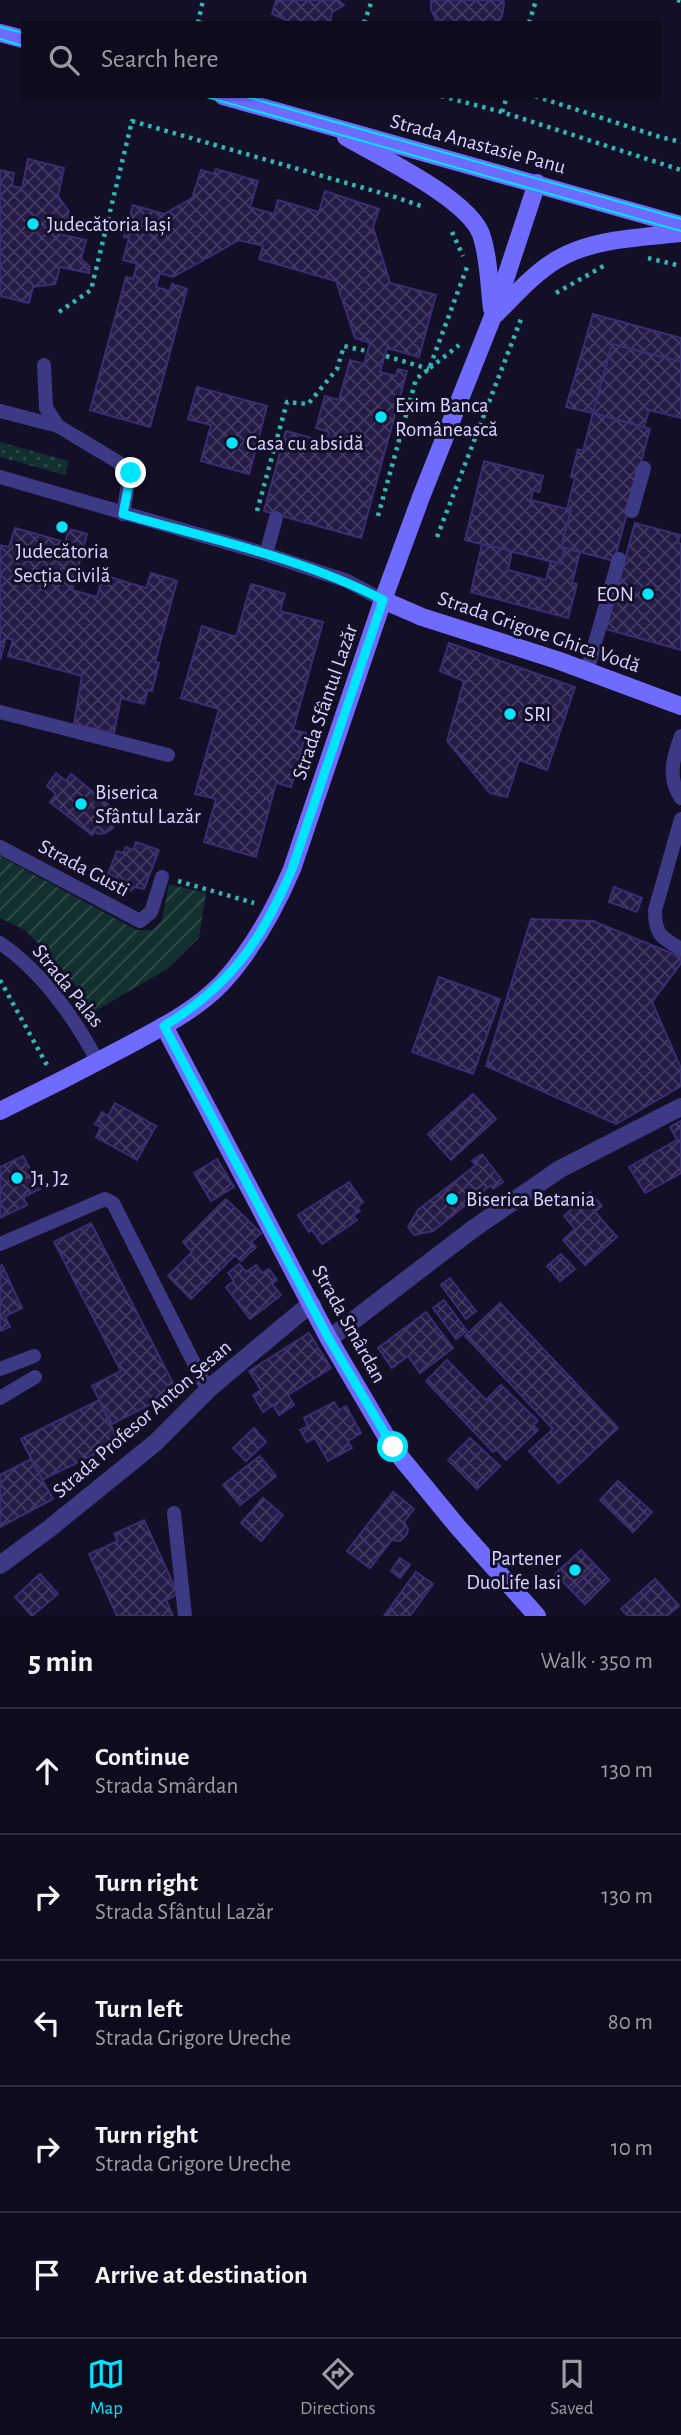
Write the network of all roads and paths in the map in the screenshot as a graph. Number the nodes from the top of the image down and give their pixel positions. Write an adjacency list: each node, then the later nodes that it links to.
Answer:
1 (204, 0): 4 (path)
2 (372, 0): 5 (path)
3 (536, 0): 6 (path)
4 (199, 21)
5 (365, 21)
6 (530, 21)
7 (0, 33): 8 (main road)
8 (21, 38)
9 (230, 98): 14 (main road, Strada Anastasie Panu)
10 (449, 98): 13 (path)
11 (506, 98): 13 (path)
12 (541, 98): 15 (path)
13 (502, 112): 16 (path)
14 (324, 125): 17 (main road, Strada Anastasie Panu); 28 (main road)
15 (681, 142)
16 (681, 170)
17 (537, 183): 19 (main road, Strada Anastasie Panu); 28 (main road, Strada Sfântul Lazăr)
18 (432, 211): 27 (path)
19 (681, 225)
20 (451, 228): 33 (path)
21 (681, 233): 28 (main road)
22 (637, 256): 24 (path)
23 (615, 260): 25 (path)
24 (681, 266)
25 (556, 293)
26 (525, 310): 42 (path)
27 (59, 312)
28 (493, 316): 46 (main road, Strada Sfântul Lazăr)
29 (458, 346): 33 (path)
30 (366, 351): 43 (path)
31 (386, 356): 33 (path)
32 (44, 365): 35 (lane)
33 (429, 369): 40 (path)
34 (0, 411): 35 (lane)
35 (58, 426): 39 (lane)
36 (645, 468): 38 (lane)
37 (0, 477): 39 (lane)
38 (632, 511)
39 (123, 514): 43 (lane)
40 (378, 516)
41 (276, 518): 44 (lane)
42 (437, 537)
43 (246, 549): 44 (lane)
44 (266, 555): 46 (lane)
45 (619, 559): 47 (lane)
46 (383, 600): 47 (main road, Strada Grigore Ghica Vodă); 56 (main road, Strada Sfântul Lazăr)
47 (587, 671): 48 (main road, Strada Grigore Ghica Vodă)
48 (681, 706)
49 (0, 712): 51 (lane)
50 (681, 736): 52 (lane)
51 (168, 755)
52 (681, 799)
53 (681, 818): 58 (lane)
54 (0, 847): 55 (lane, Strada Gusti)
55 (162, 877): 56 (path)
56 (275, 909): 60 (main road, Strada Sfântul Lazăr)
57 (0, 943): 61 (lane, Strada Palas)
58 (681, 949)
59 (0, 980): 62 (path)
60 (164, 1026): 61 (main road, Strada Sfântul Lazăr); 66 (main road, Strada Smârdan)
61 (98, 1062): 62 (main road, Strada Sfântul Lazăr)
62 (57, 1083): 64 (main road, Strada Sfântul Lazăr)
63 (681, 1107): 67 (street)
64 (0, 1111)
65 (0, 1244): 71 (lane)
66 (312, 1306): 67 (main road, Strada Smârdan); 71 (street, Strada Profesor Anton Șesan)
67 (329, 1339): 76 (main road, Strada Smârdan)
68 (34, 1356): 69 (lane)
69 (0, 1369)
70 (35, 1377): 72 (lane)
71 (212, 1386): 74 (street, Strada Profesor Anton Șesan)
72 (0, 1398)
73 (174, 1513): 75 (lane)
74 (0, 1565)
75 (185, 1616)
76 (537, 1616)

